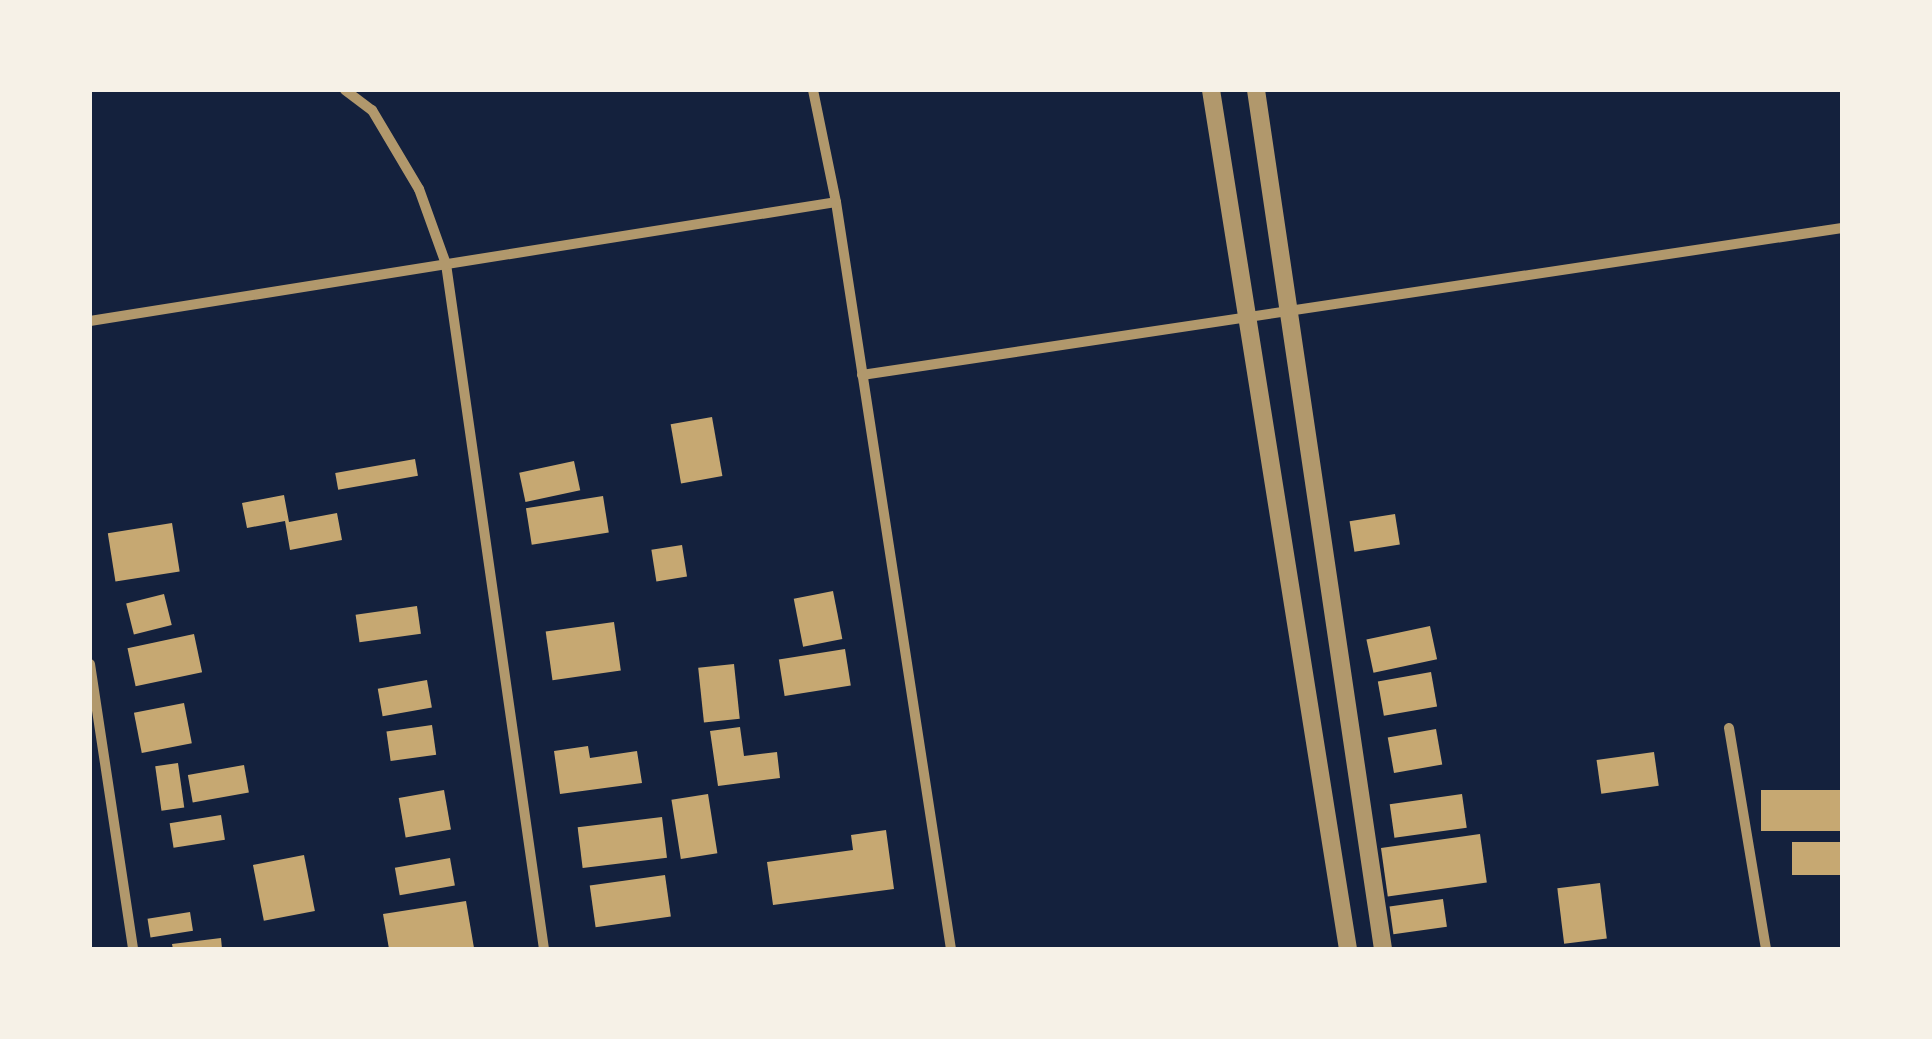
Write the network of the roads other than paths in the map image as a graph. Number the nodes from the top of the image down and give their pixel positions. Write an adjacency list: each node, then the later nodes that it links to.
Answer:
1 (344, 90): 7 (street)
2 (812, 90): 5 (street)
3 (1210, 90): 9 (street)
4 (1256, 90): 8 (street)
5 (836, 202): 7 (street); 11 (street)
6 (1842, 228): 8 (street)
7 (446, 264): 10 (street); 15 (street)
8 (1291, 310): 9 (street); 18 (street)
9 (1246, 317): 11 (street); 17 (street)
10 (90, 321)
11 (862, 375): 16 (street)
12 (90, 664): 14 (street)
13 (1730, 728): 19 (street)
14 (134, 949)
15 (544, 949)
16 (951, 949)
17 (1348, 949)
18 (1382, 949)
19 (1766, 949)

